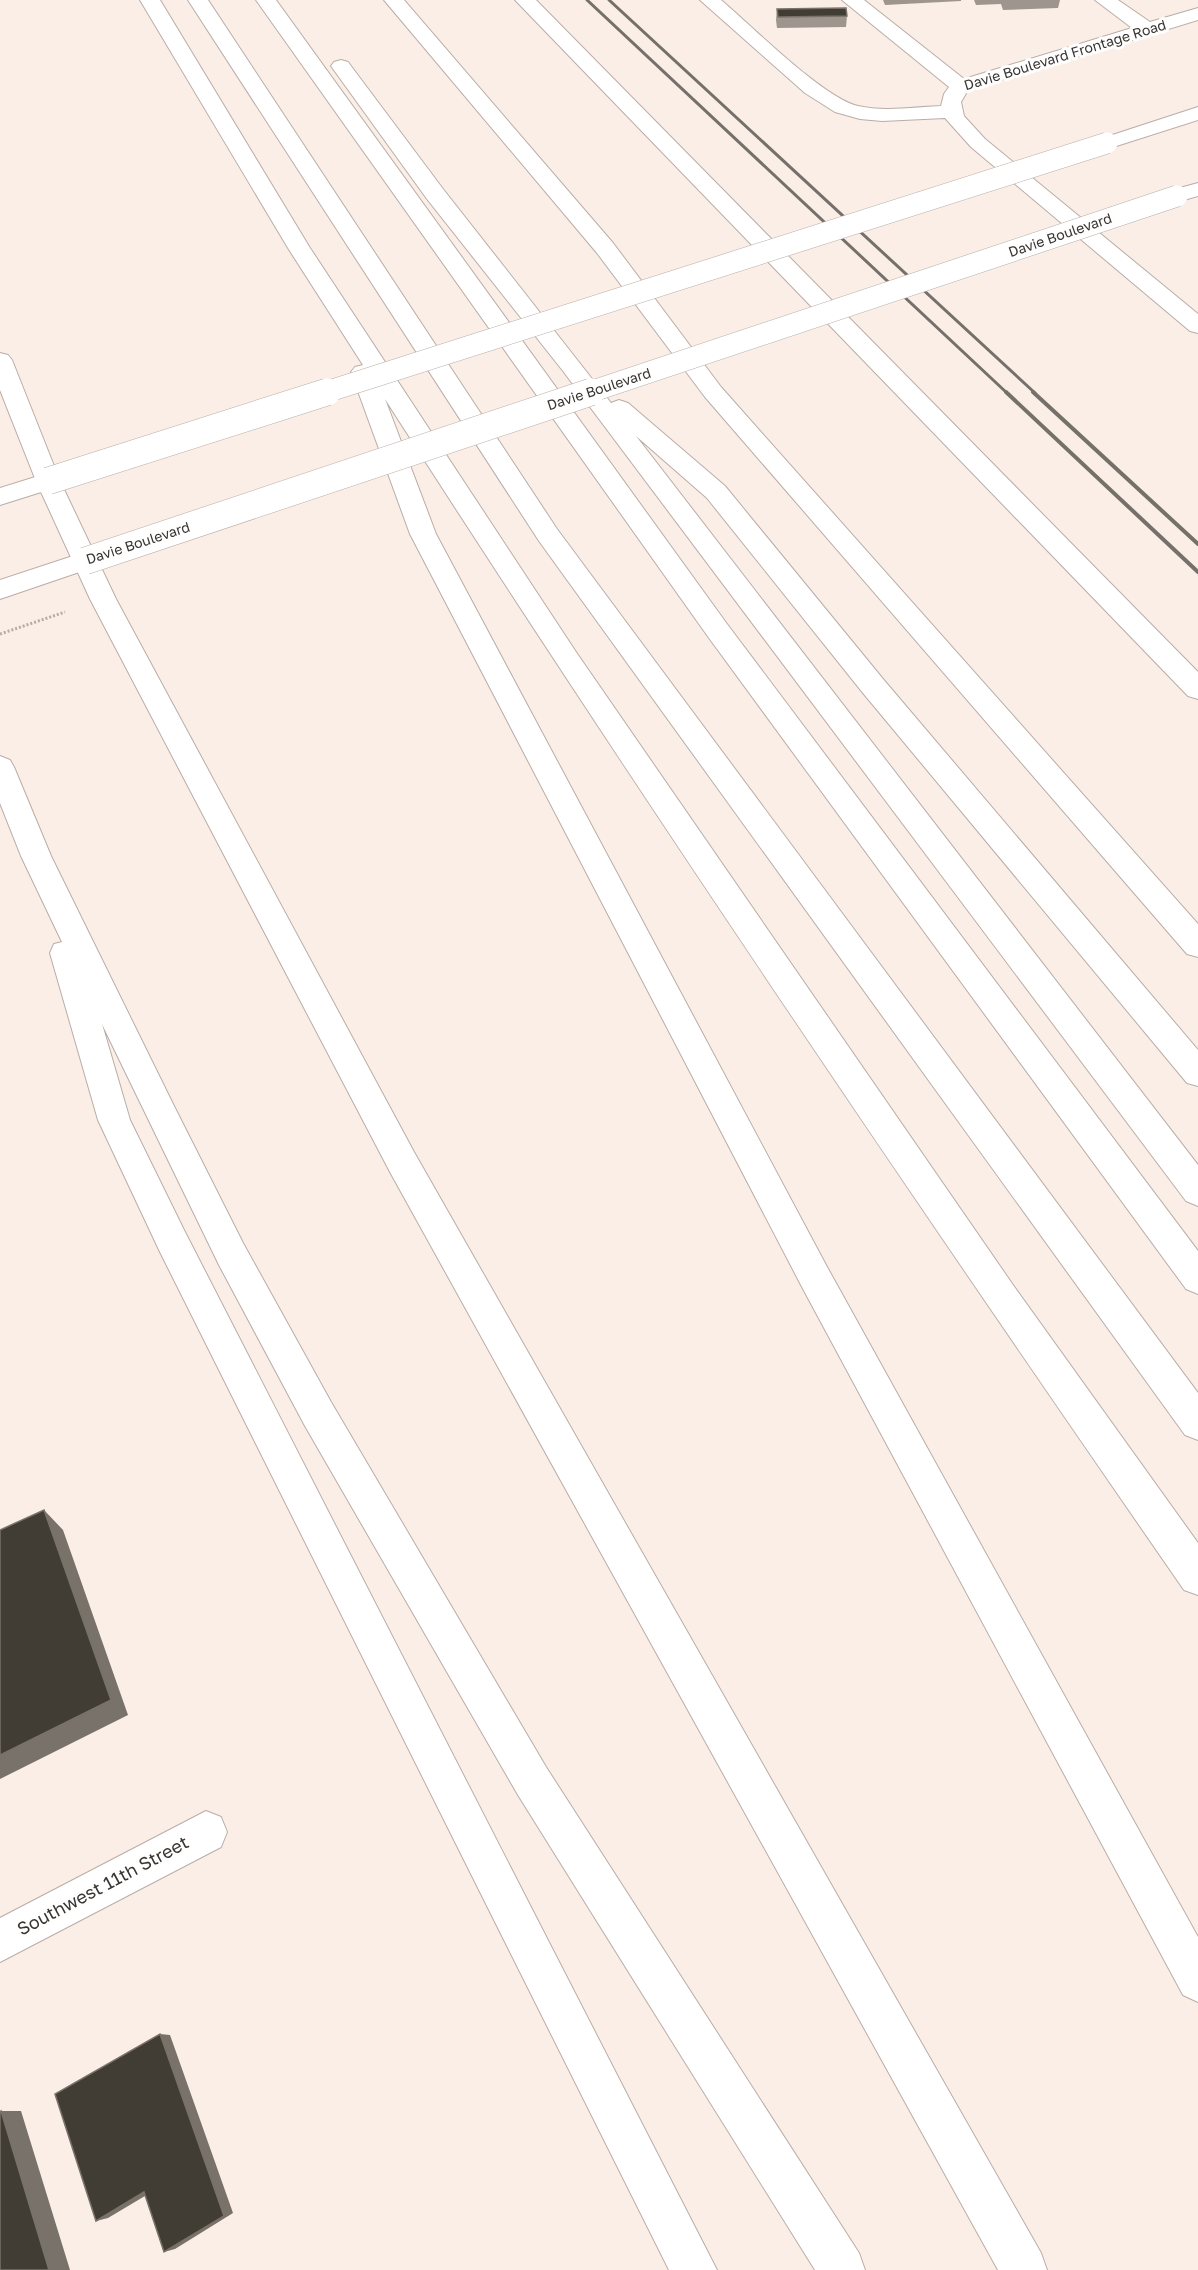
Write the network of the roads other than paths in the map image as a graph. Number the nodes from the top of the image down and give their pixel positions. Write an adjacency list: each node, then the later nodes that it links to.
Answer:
1 (150, 0): 17 (main road)
2 (198, 0): 33 (main road)
3 (266, 0): 32 (main road)
4 (394, 0): 16 (main road)
5 (525, 0): 26 (main road)
6 (710, 0): 13 (main road)
7 (852, 0): 12 (main road)
8 (1106, 0): 10 (main road)
9 (1198, 14): 10 (main road, Davie Boulevard Frontage Road)
10 (1147, 29): 12 (main road, Davie Boulevard Frontage Road)
11 (326, 46): 21 (main road)
12 (961, 86): 13 (main road, Davie Boulevard Frontage Road)
13 (951, 112): 18 (main road)
14 (1198, 113): 16 (main road, bridge)
15 (1198, 189): 20 (main road, Davie Boulevard, bridge)
16 (639, 293): 20 (main road); 22 (main road, bridge)
17 (342, 314): 34 (main road); 37 (main road)
18 (1193, 316)
19 (0, 360): 22 (main road)
20 (688, 360): 24 (main road, Davie Boulevard, bridge); 29 (main road)
21 (571, 366): 30 (main road); 31 (main road)
22 (48, 481): 23 (main road); 24 (main road)
23 (0, 497)
24 (85, 561): 25 (main road, Davie Boulevard); 40 (main road)
25 (0, 590)
26 (1198, 689)
27 (0, 766): 28 (main road)
28 (36, 856): 38 (main road); 39 (main road)
29 (1198, 945)
30 (1198, 1073)
31 (1198, 1191)
32 (1198, 1278)
33 (1198, 1423)
34 (1198, 1576)
35 (206, 1832): 36 (main road, Southwest 11th Street)
36 (0, 1941)
37 (1198, 1980)
38 (694, 2270)
39 (842, 2270)
40 (1024, 2270)

